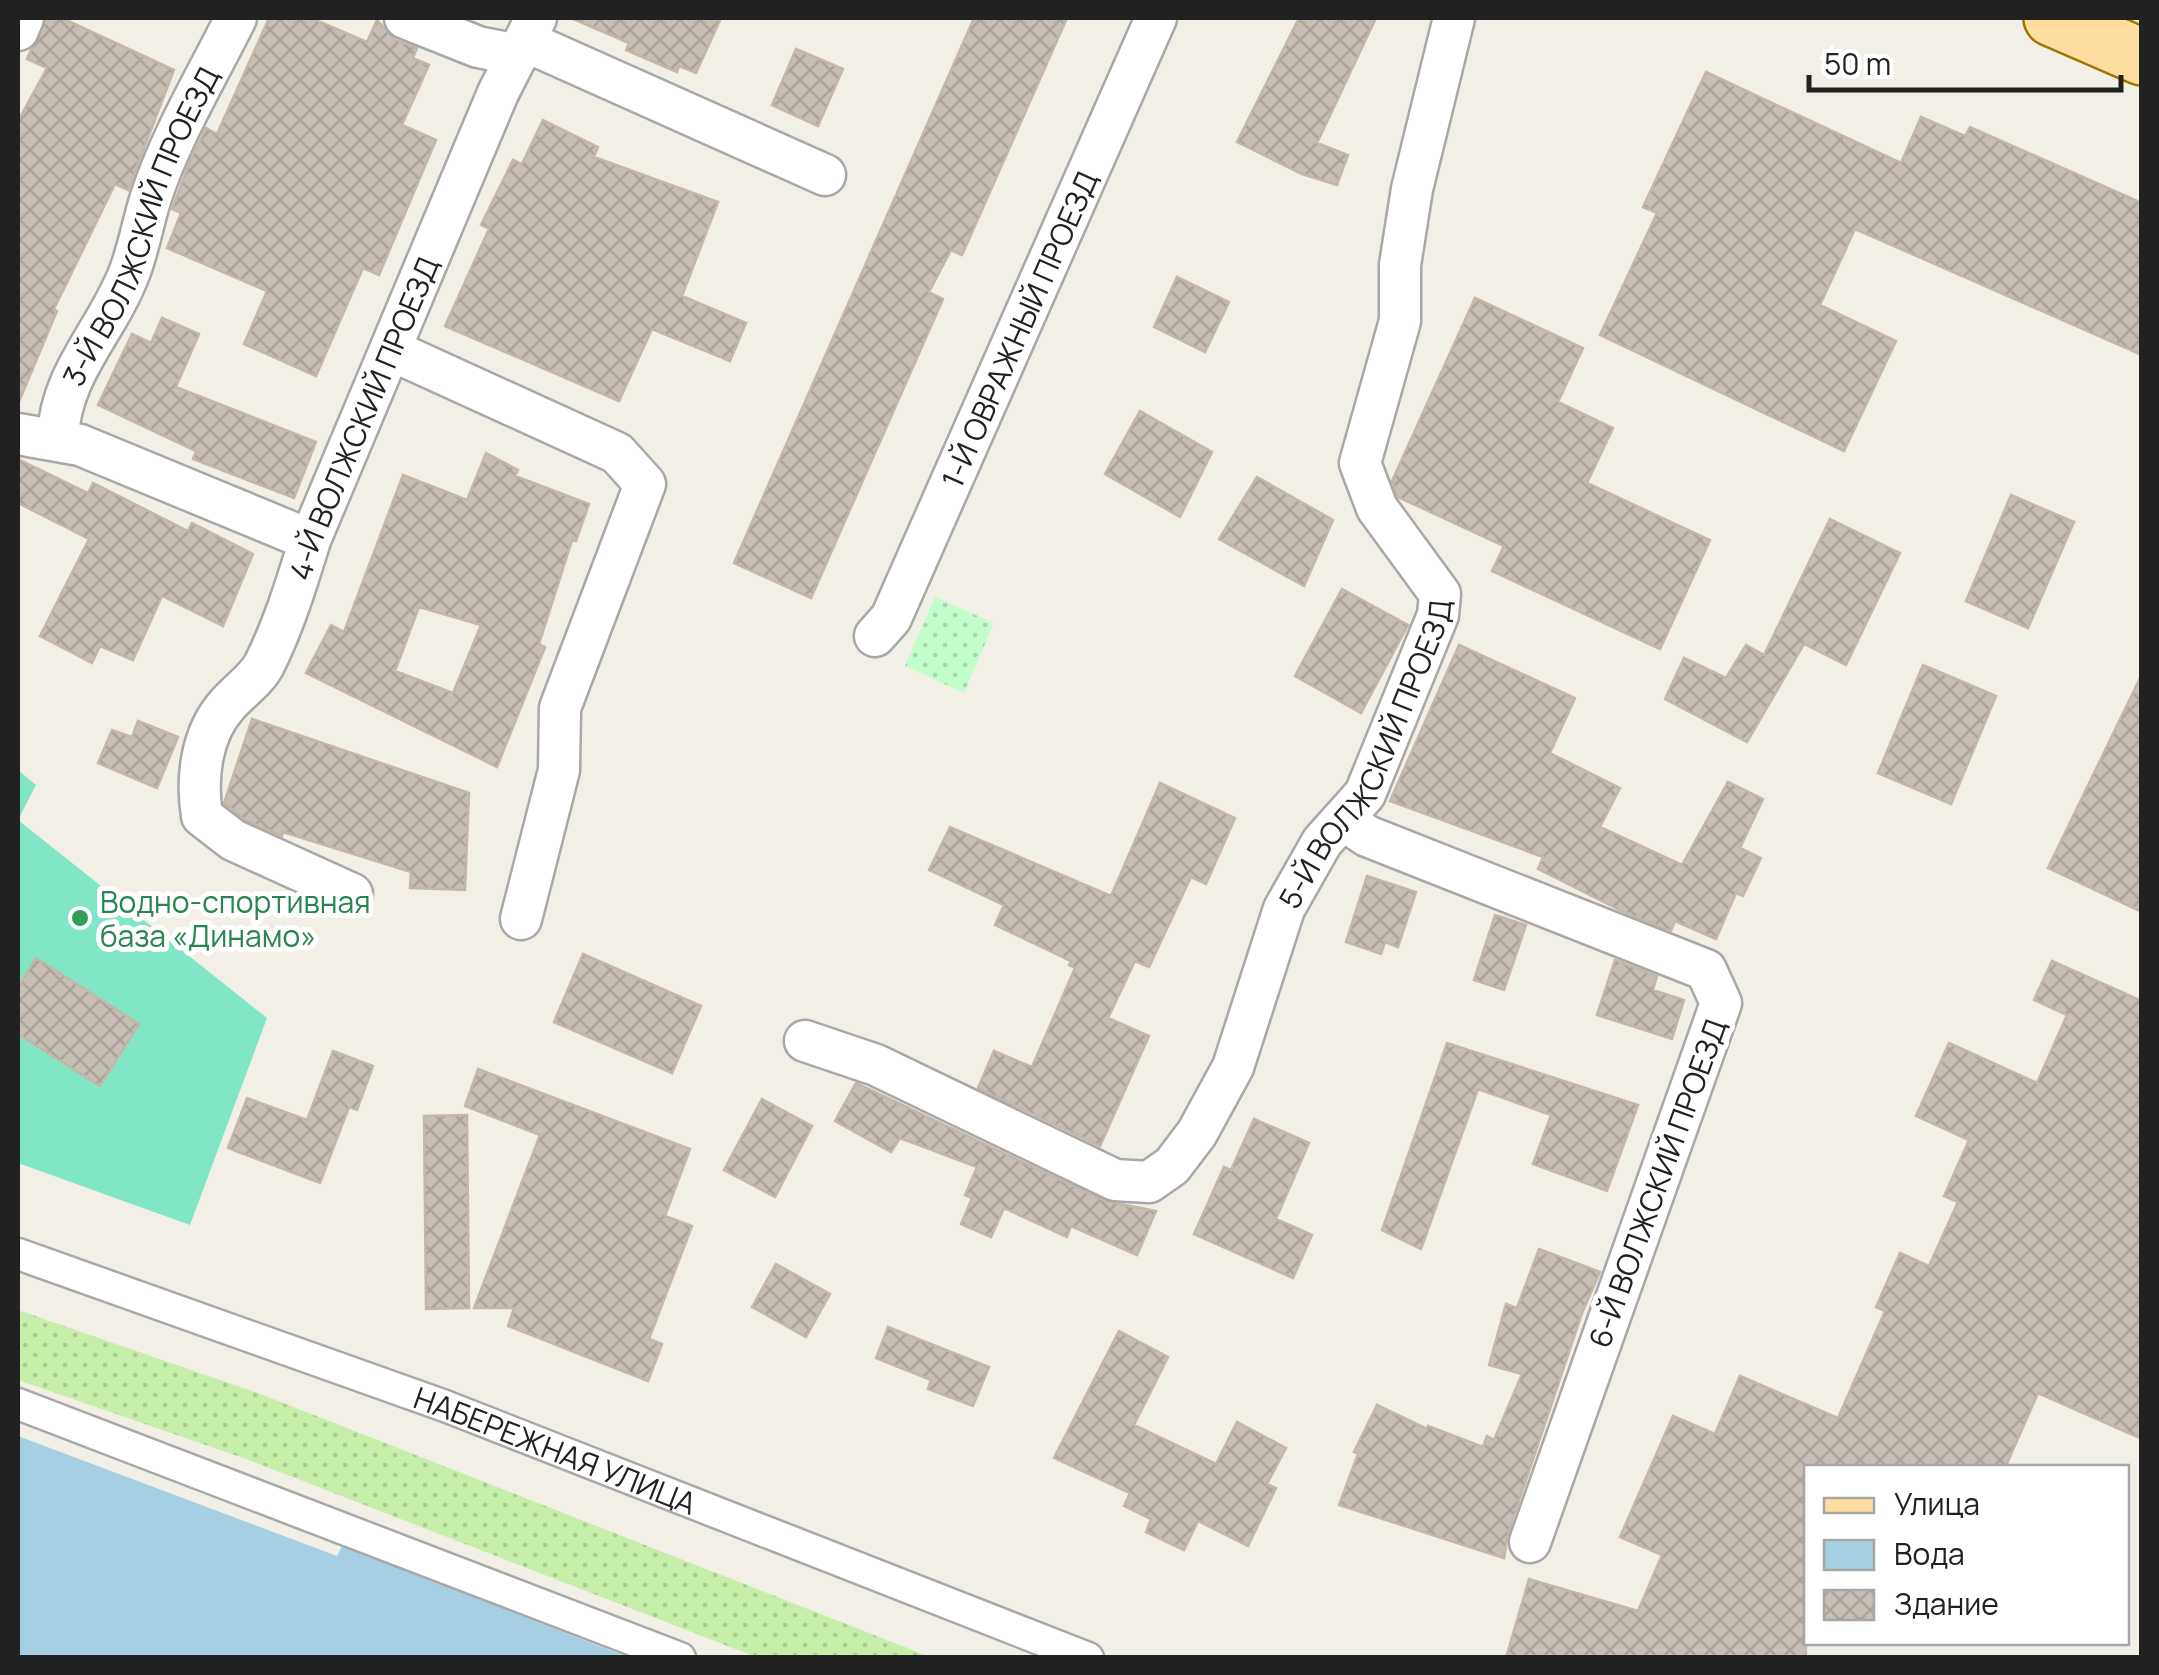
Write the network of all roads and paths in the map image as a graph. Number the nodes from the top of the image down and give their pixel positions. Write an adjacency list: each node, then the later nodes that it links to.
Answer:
1 (23, 18): 7 (street)
2 (236, 18): 13 (street, 3-Й ВОЛЖСКИЙ ПРОЕЗД)
3 (405, 18): 8 (street)
4 (1156, 18): 15 (street, 1-Й ОВРАЖНЫЙ ПРОЕЗД)
5 (1454, 18): 16 (street, 5-Й ВОЛЖСКИЙ ПРОЕЗД)
6 (2052, 18): 9 (main road)
7 (18, 30)
8 (526, 38): 10 (street); 11 (street, 4-Й ВОЛЖСКИЙ ПРОЕЗД)
9 (2142, 57)
10 (825, 174)
11 (391, 350): 14 (street, 4-Й ВОЛЖСКИЙ ПРОЕЗД); 18 (street)
12 (18, 434): 13 (street)
13 (58, 437): 14 (street)
14 (310, 540): 17 (street, 4-Й ВОЛЖСКИЙ ПРОЕЗД)
15 (875, 636)
16 (1344, 820): 19 (street, 5-Й ВОЛЖСКИЙ ПРОЕЗД); 22 (street, 6-Й ВОЛЖСКИЙ ПРОЕЗД)
17 (352, 894)
18 (521, 919)
19 (805, 1042)
20 (18, 1254): 24 (street, НАБЕРЕЖНАЯ УЛИЦА)
21 (18, 1404): 23 (street)
22 (1530, 1542)
23 (680, 1658)
24 (1088, 1658)

